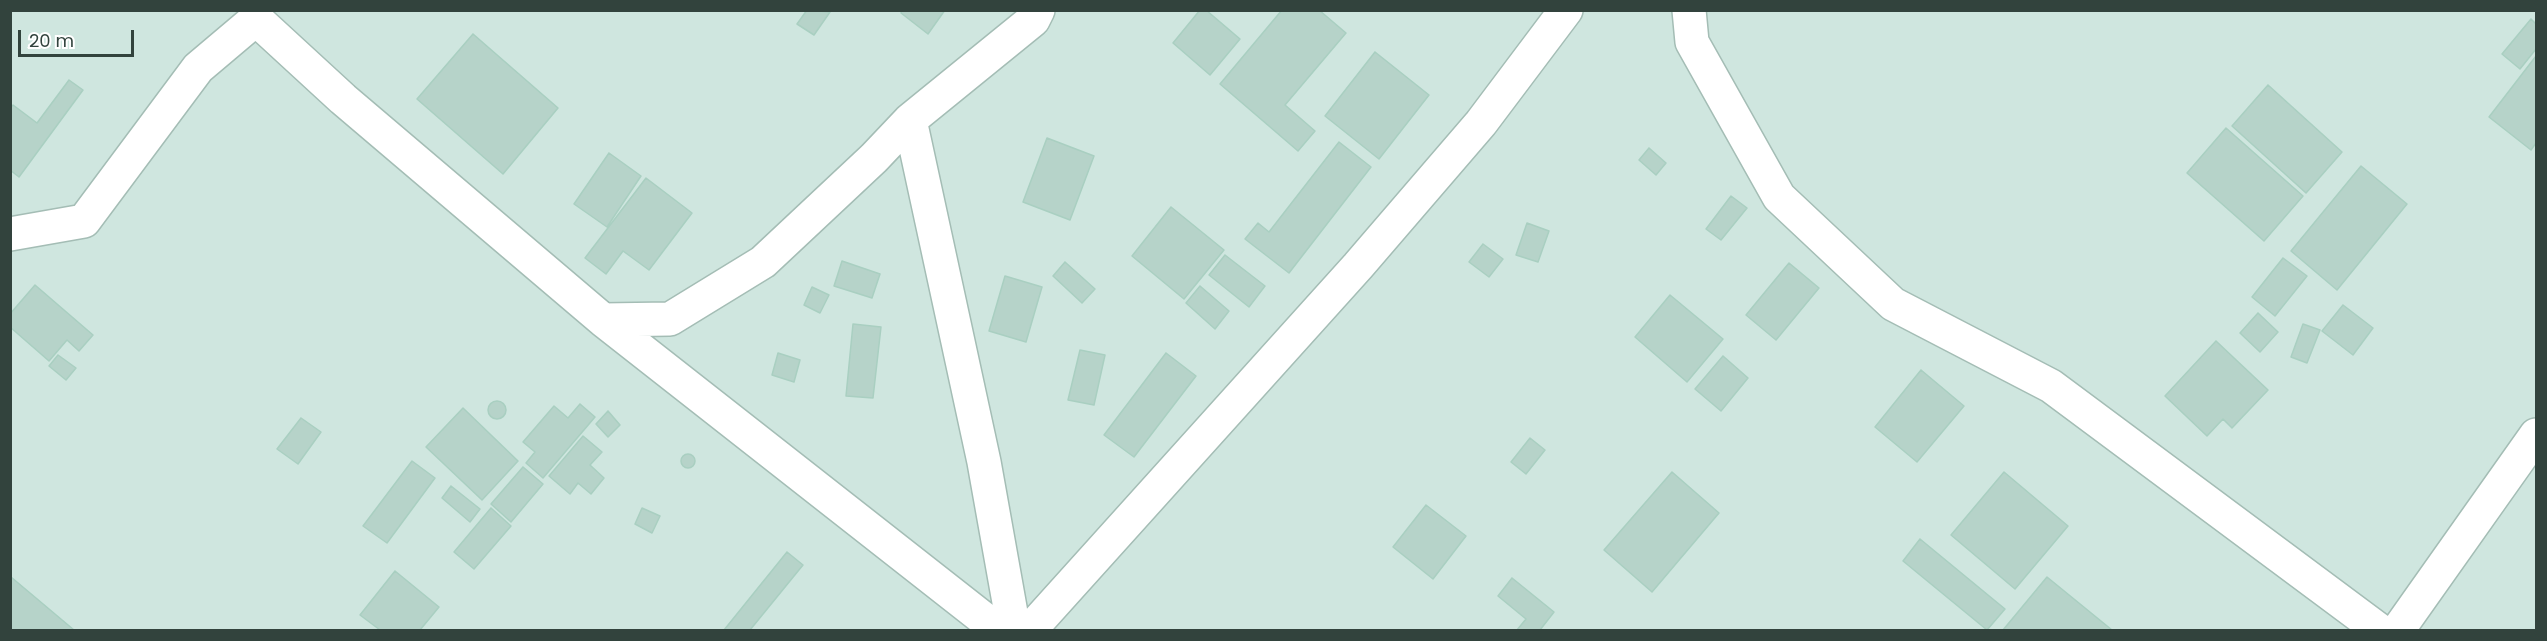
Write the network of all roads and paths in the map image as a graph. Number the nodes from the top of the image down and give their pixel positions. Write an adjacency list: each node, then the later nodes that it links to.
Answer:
1 (1038, 10): 4 (street)
2 (1566, 10): 10 (street)
3 (1689, 10): 11 (street)
4 (910, 120): 6 (street); 9 (street)
5 (10, 234): 6 (street)
6 (603, 320): 8 (street)
7 (2536, 435): 12 (street)
8 (998, 630)
9 (1014, 630)
10 (1030, 630)
11 (2379, 630)
12 (2398, 630)

